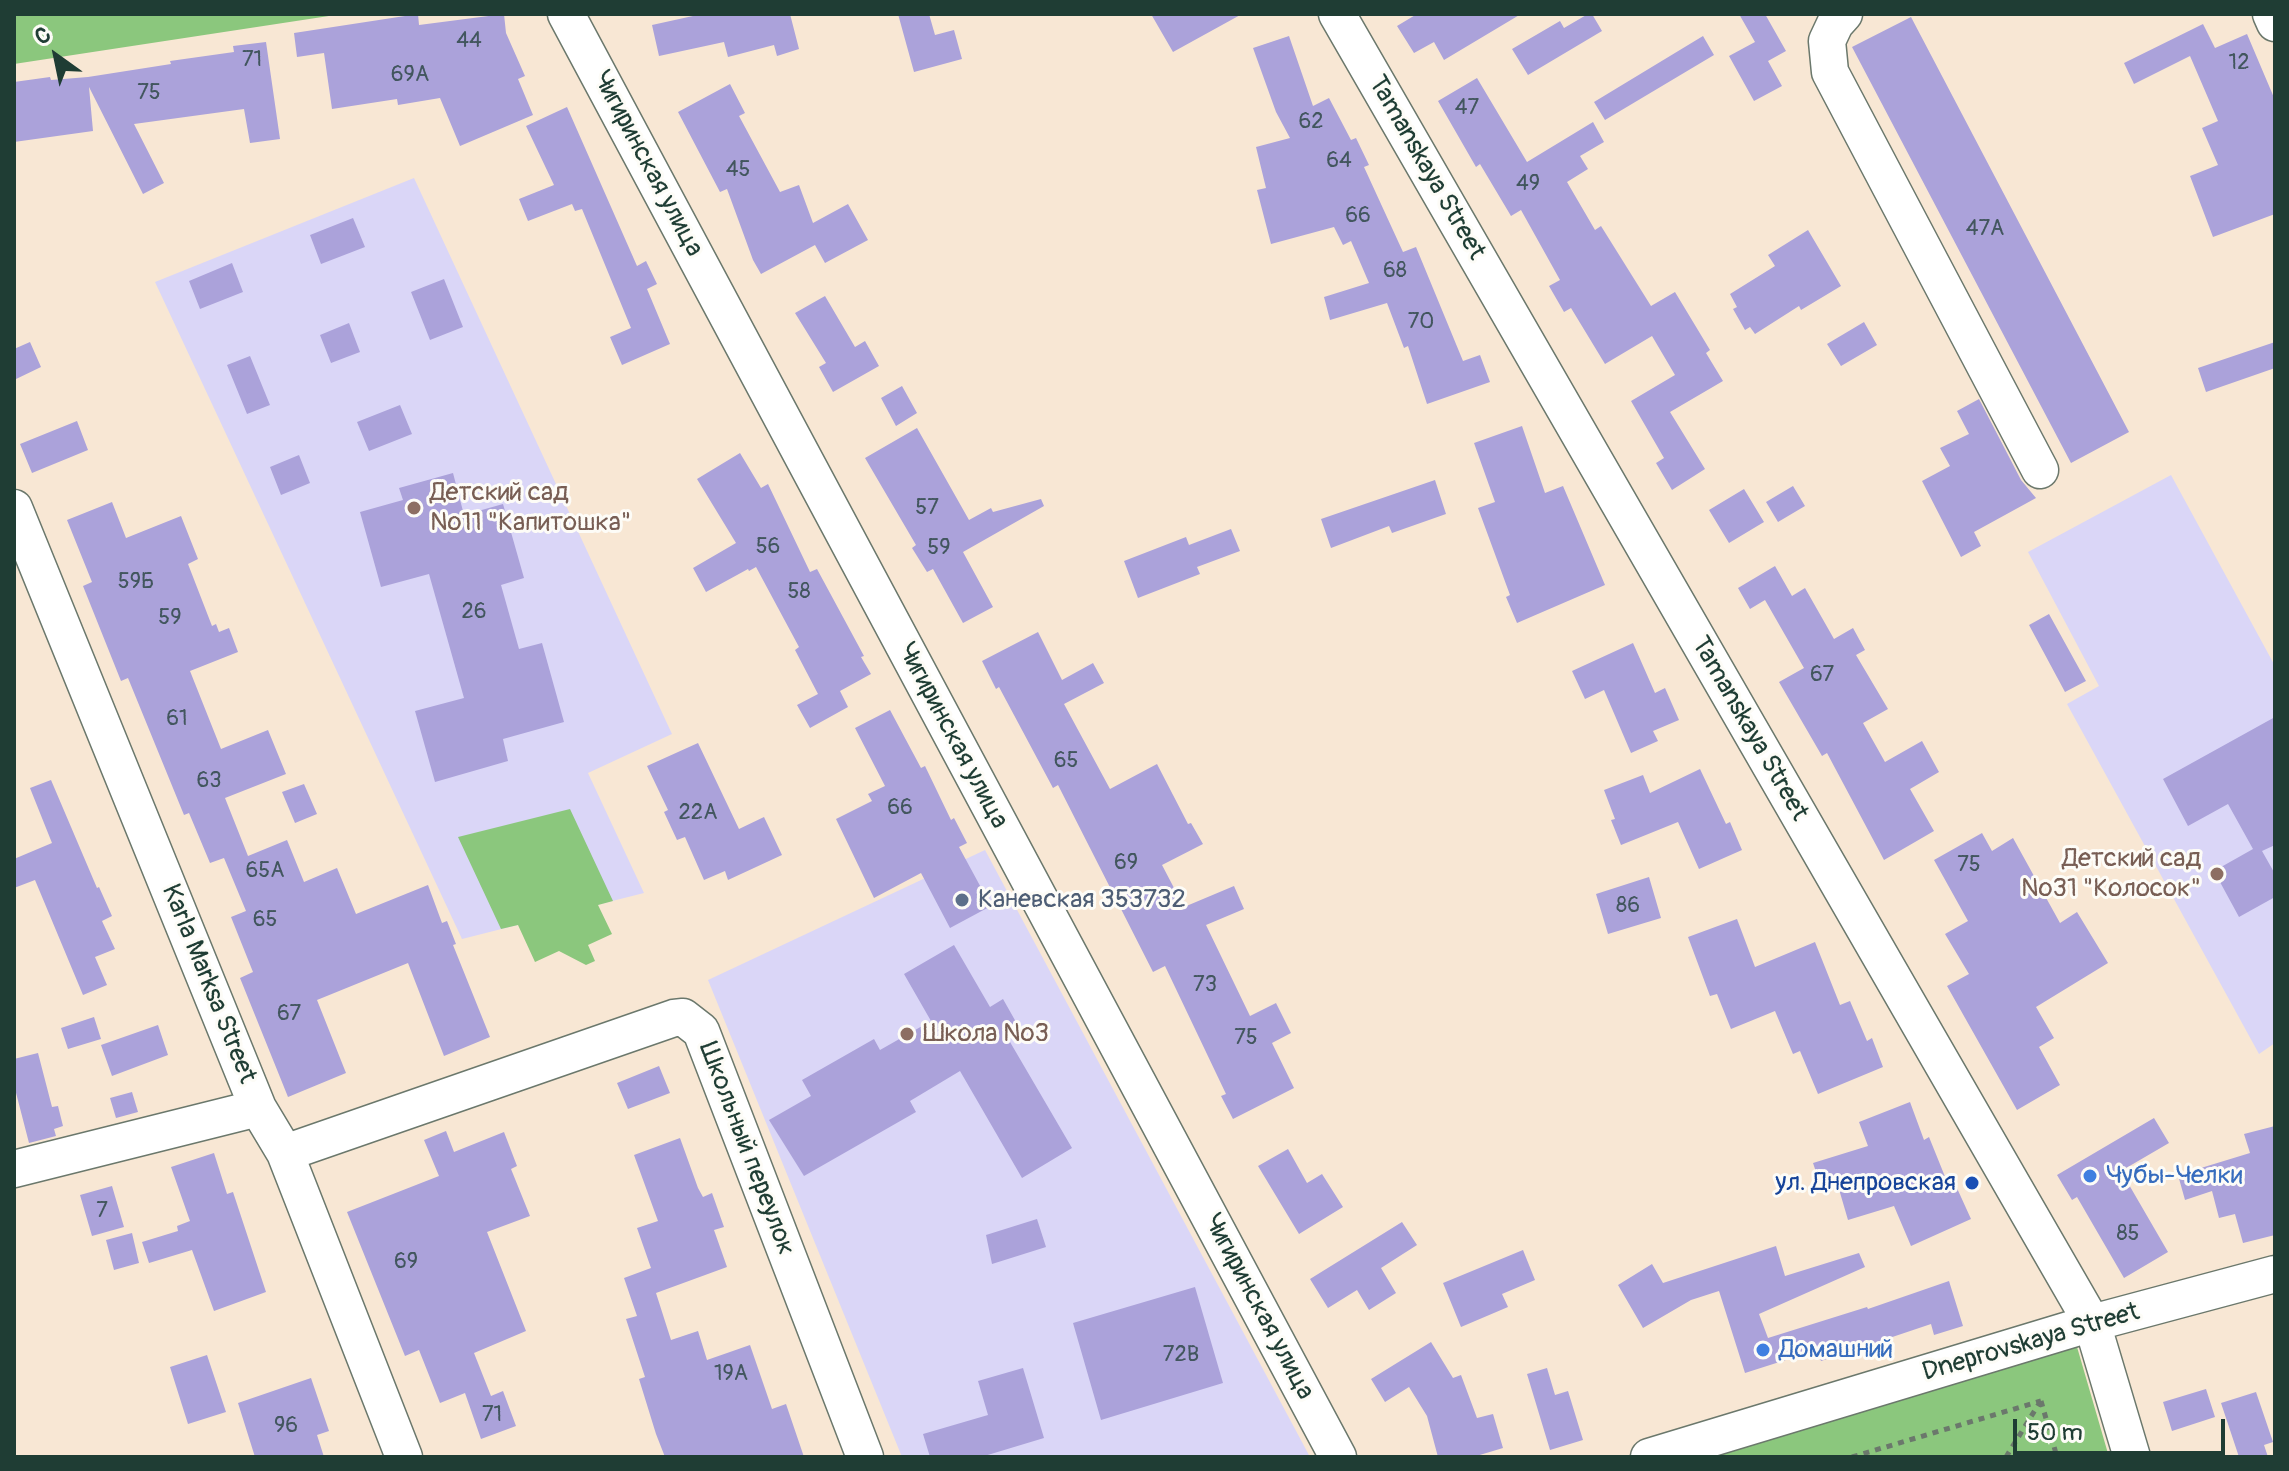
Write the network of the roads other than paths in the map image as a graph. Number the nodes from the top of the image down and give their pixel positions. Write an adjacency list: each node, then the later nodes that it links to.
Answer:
1 (566, 14): 15 (street, Чигиринская улица)
2 (1337, 14): 12 (street, Tamanskaya Street)
3 (1844, 14): 6 (street)
4 (2271, 14): 5 (street)
5 (2275, 23)
6 (2040, 470)
7 (14, 508): 8 (street, Karla Marksa Street)
8 (258, 1108): 9 (street, Karla Marksa Street); 10 (street)
9 (285, 1153): 13 (street, Karla Marksa Street); 14 (street, Школьный переулок)
10 (14, 1169)
11 (2275, 1274): 12 (street, Dneprovskaya Street)
12 (2092, 1323): 16 (street, Dneprovskaya Street); 17 (street, Tamanskaya Street)
13 (404, 1457)
14 (865, 1457)
15 (1338, 1457)
16 (1649, 1457)
17 (2132, 1457)

